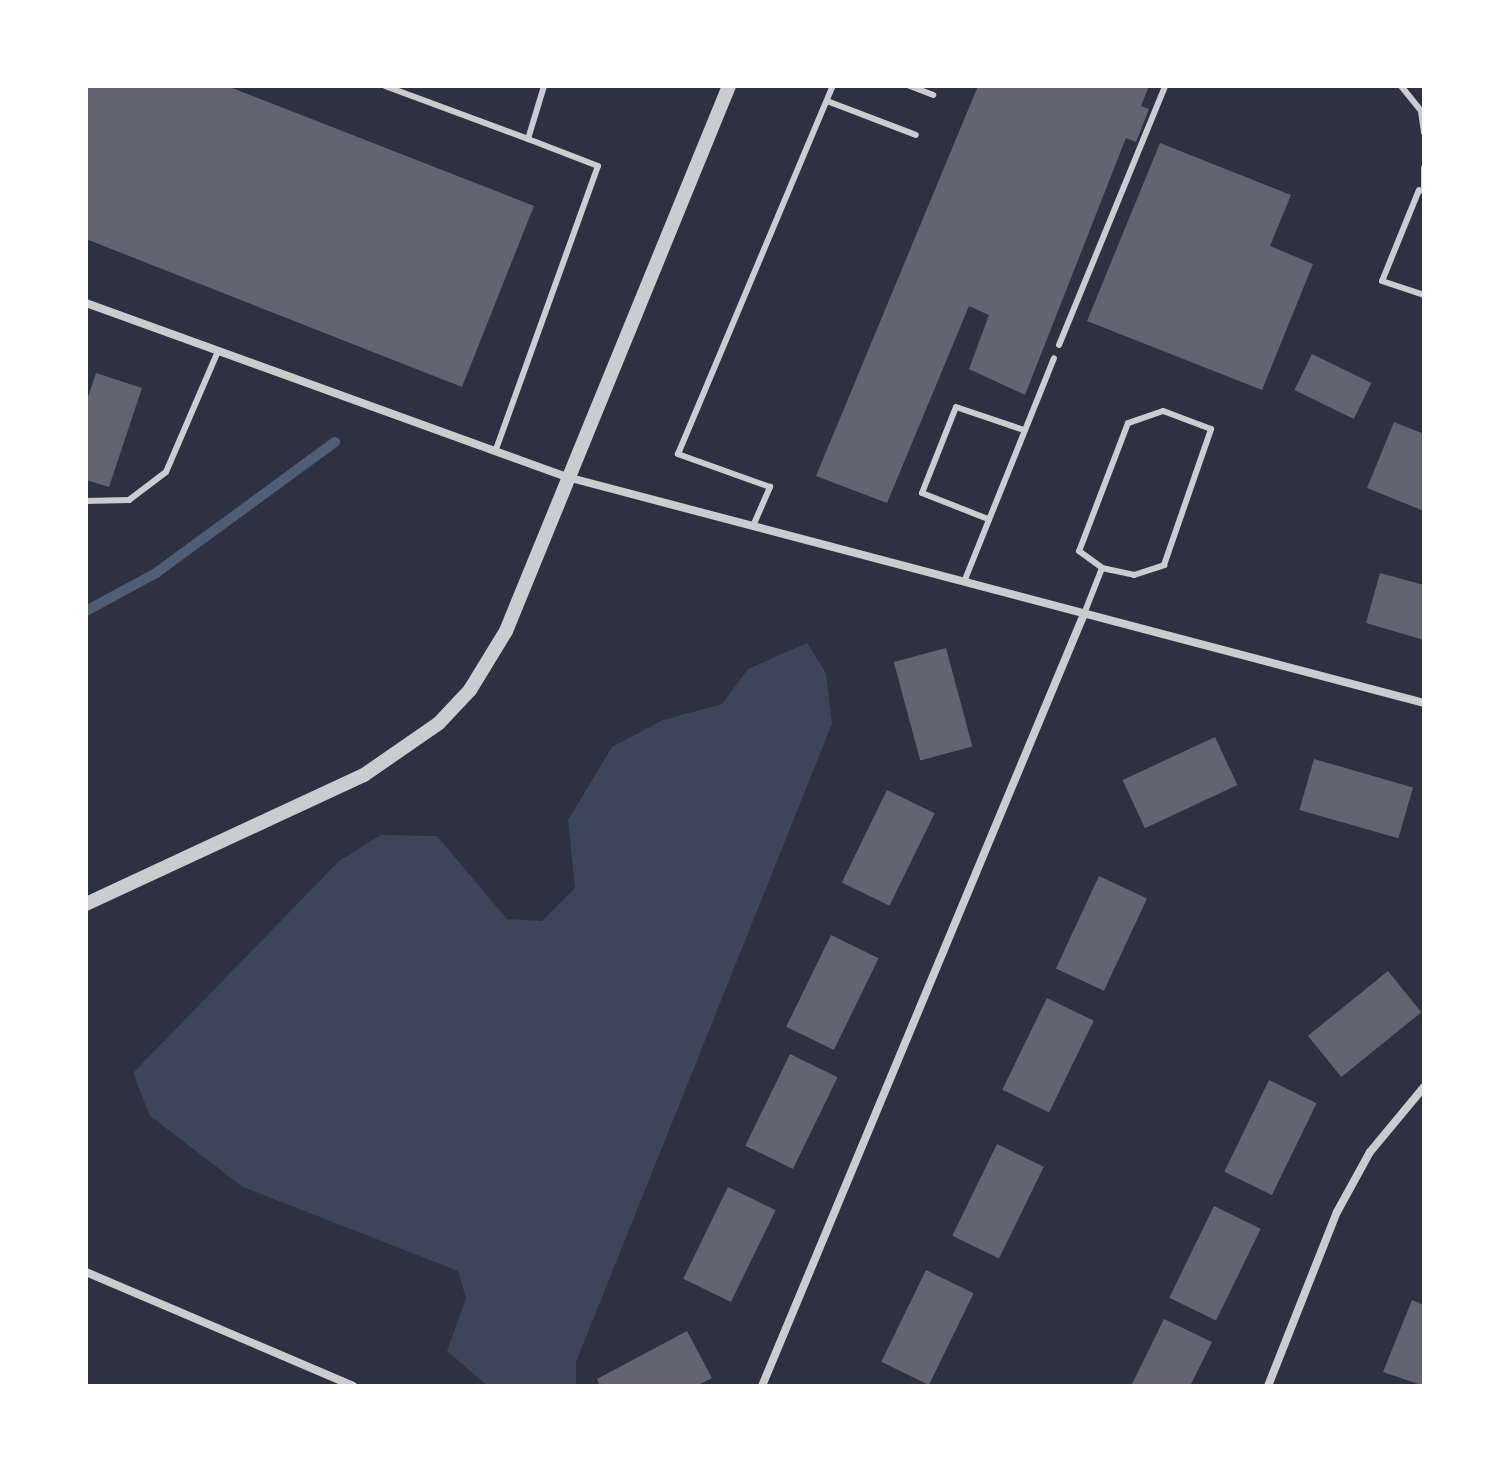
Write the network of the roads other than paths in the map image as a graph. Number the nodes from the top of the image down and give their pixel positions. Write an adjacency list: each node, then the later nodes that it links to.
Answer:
1 (385, 86): 12 (lane)
2 (544, 86): 12 (lane)
3 (729, 86): 22 (street)
4 (833, 86): 9 (lane)
5 (910, 86): 8 (lane)
6 (1165, 86): 17 (lane)
7 (1401, 86): 10 (lane)
8 (933, 95)
9 (827, 101): 11 (lane); 25 (lane)
10 (1424, 133)
11 (916, 135)
12 (528, 139): 21 (lane)
13 (1424, 168): 14 (lane)
14 (1422, 191): 15 (lane)
15 (1424, 295)
16 (86, 303): 18 (street)
17 (1059, 345)
18 (218, 351): 21 (street); 23 (lane)
19 (1054, 358): 20 (lane)
20 (1024, 430): 24 (lane); 24 (lane)
21 (495, 452): 22 (street)
22 (567, 477): 25 (street); 30 (street)
23 (86, 501)
24 (988, 519): 27 (lane)
25 (753, 526): 27 (street)
26 (1102, 568): 26 (lane); 28 (lane)
27 (964, 582): 28 (street)
28 (1084, 614): 29 (street); 34 (street)
29 (1424, 703)
30 (86, 904)
31 (1424, 1087): 35 (street)
32 (86, 1272): 33 (street)
33 (353, 1386)
34 (762, 1386)
35 (1268, 1386)

